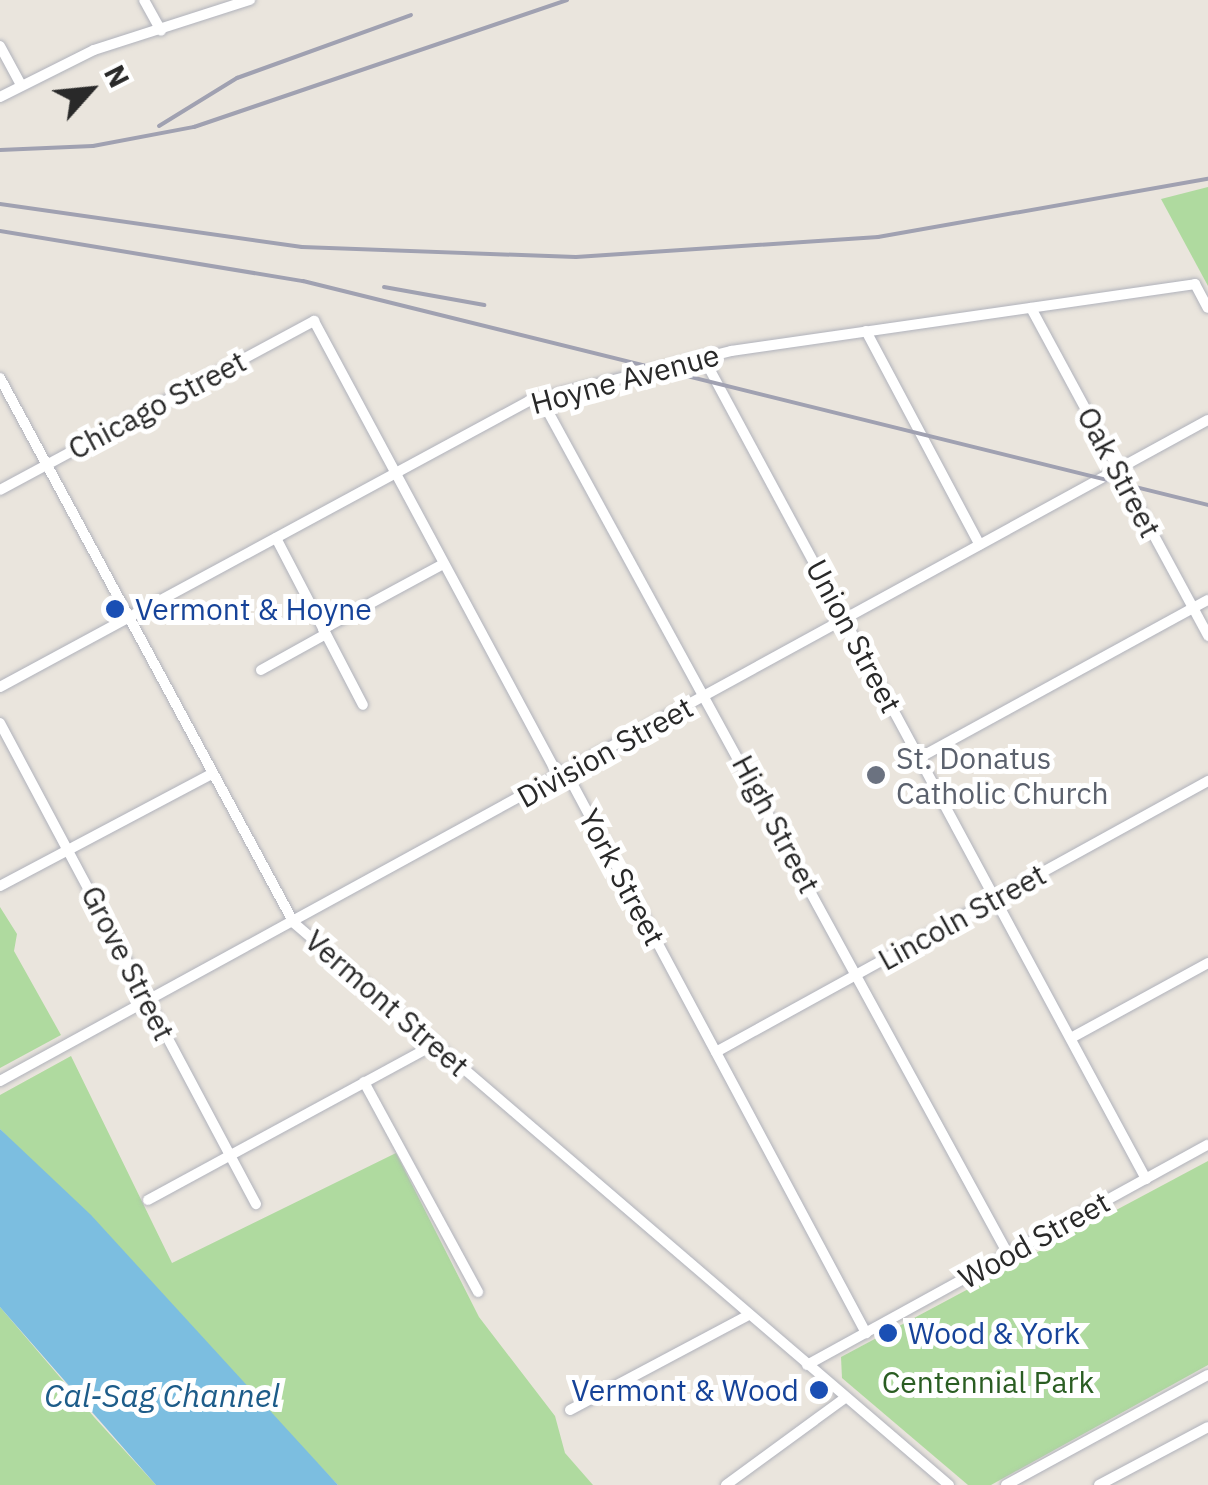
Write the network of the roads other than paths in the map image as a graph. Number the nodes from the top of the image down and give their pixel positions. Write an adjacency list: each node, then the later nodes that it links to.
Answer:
1 (144, 0): 3 (street)
2 (250, 0): 3 (street)
3 (160, 31): 5 (street)
4 (0, 46): 5 (street)
5 (21, 85): 6 (street)
6 (0, 97)
7 (1031, 308): 8 (street, Hoyne Avenue); 10 (street, Hoyne Avenue); 16 (street, Oak Street)
8 (1208, 308)
9 (314, 321): 15 (street, Chicago Street); 17 (street, York Street)
10 (866, 331): 11 (street, Hoyne Avenue); 20 (street)
11 (703, 356): 13 (street, Hoyne Avenue); 25 (street, Union Street)
12 (0, 378): 15 (street, Vermont Street)
13 (540, 398): 17 (street, Hoyne Avenue); 30 (street, High Street)
14 (1208, 420): 16 (street, Division Street)
15 (46, 464): 18 (street, Chicago Street); 24 (street, Vermont Street)
16 (1118, 469): 20 (street, Division Street); 23 (street, Oak Street)
17 (394, 474): 19 (street, Hoyne Avenue); 21 (street, York Street)
18 (0, 490)
19 (276, 538): 24 (street, Hoyne Avenue); 26 (street)
20 (980, 545): 25 (street, Division Street)
21 (443, 564): 26 (street); 35 (street, York Street)
22 (1208, 600): 23 (street)
23 (1193, 608): 27 (street, Oak Street); 33 (street)
24 (129, 617): 29 (street, Hoyne Avenue); 34 (street, Vermont Street)
25 (845, 620): 30 (street, Division Street); 33 (street, Union Street)
26 (324, 631): 28 (street); 31 (street)
27 (1208, 636)
28 (261, 670)
29 (0, 687)
30 (705, 697): 35 (street, Division Street); 42 (street, High Street)
31 (363, 705)
32 (0, 722): 37 (street, Grove Street)
33 (920, 758): 39 (street, Union Street)
34 (213, 773): 37 (street); 40 (street, Vermont Street)
35 (563, 775): 40 (street, Division Street); 46 (street, York Street)
36 (1208, 781): 39 (street, Lincoln Street)
37 (68, 848): 38 (street); 43 (street, Grove Street)
38 (0, 886)
39 (995, 898): 42 (street, Lincoln Street); 44 (street, Union Street)
40 (294, 923): 43 (street, Division Street); 45 (street, Vermont Street)
41 (1208, 963): 44 (street)
42 (857, 974): 46 (street, Lincoln Street); 54 (street, High Street)
43 (149, 1001): 47 (street, Division Street); 50 (street, Grove Street)
44 (1070, 1038): 51 (street, Union Street)
45 (434, 1044): 48 (street); 56 (street, Vermont Street)
46 (716, 1052): 57 (street, York Street)
47 (0, 1081)
48 (364, 1082): 50 (street); 55 (street)
49 (1208, 1144): 51 (street, Wood Street)
50 (230, 1155): 52 (street); 53 (street, Grove Street)
51 (1146, 1178): 54 (street, Wood Street)
52 (148, 1200)
53 (256, 1204)
54 (1008, 1254): 57 (street, Wood Street)
55 (478, 1292)
56 (747, 1316): 58 (street, Vermont Street); 61 (street)
57 (866, 1333): 58 (street, Wood Street)
58 (807, 1365): 60 (street, Vermont Street)
59 (1208, 1375): 65 (street)
60 (845, 1398): 63 (street); 64 (street, Vermont Street)
61 (570, 1410)
62 (1208, 1427): 66 (street)
63 (726, 1485)
64 (949, 1485)
65 (1006, 1485)
66 (1099, 1485)

